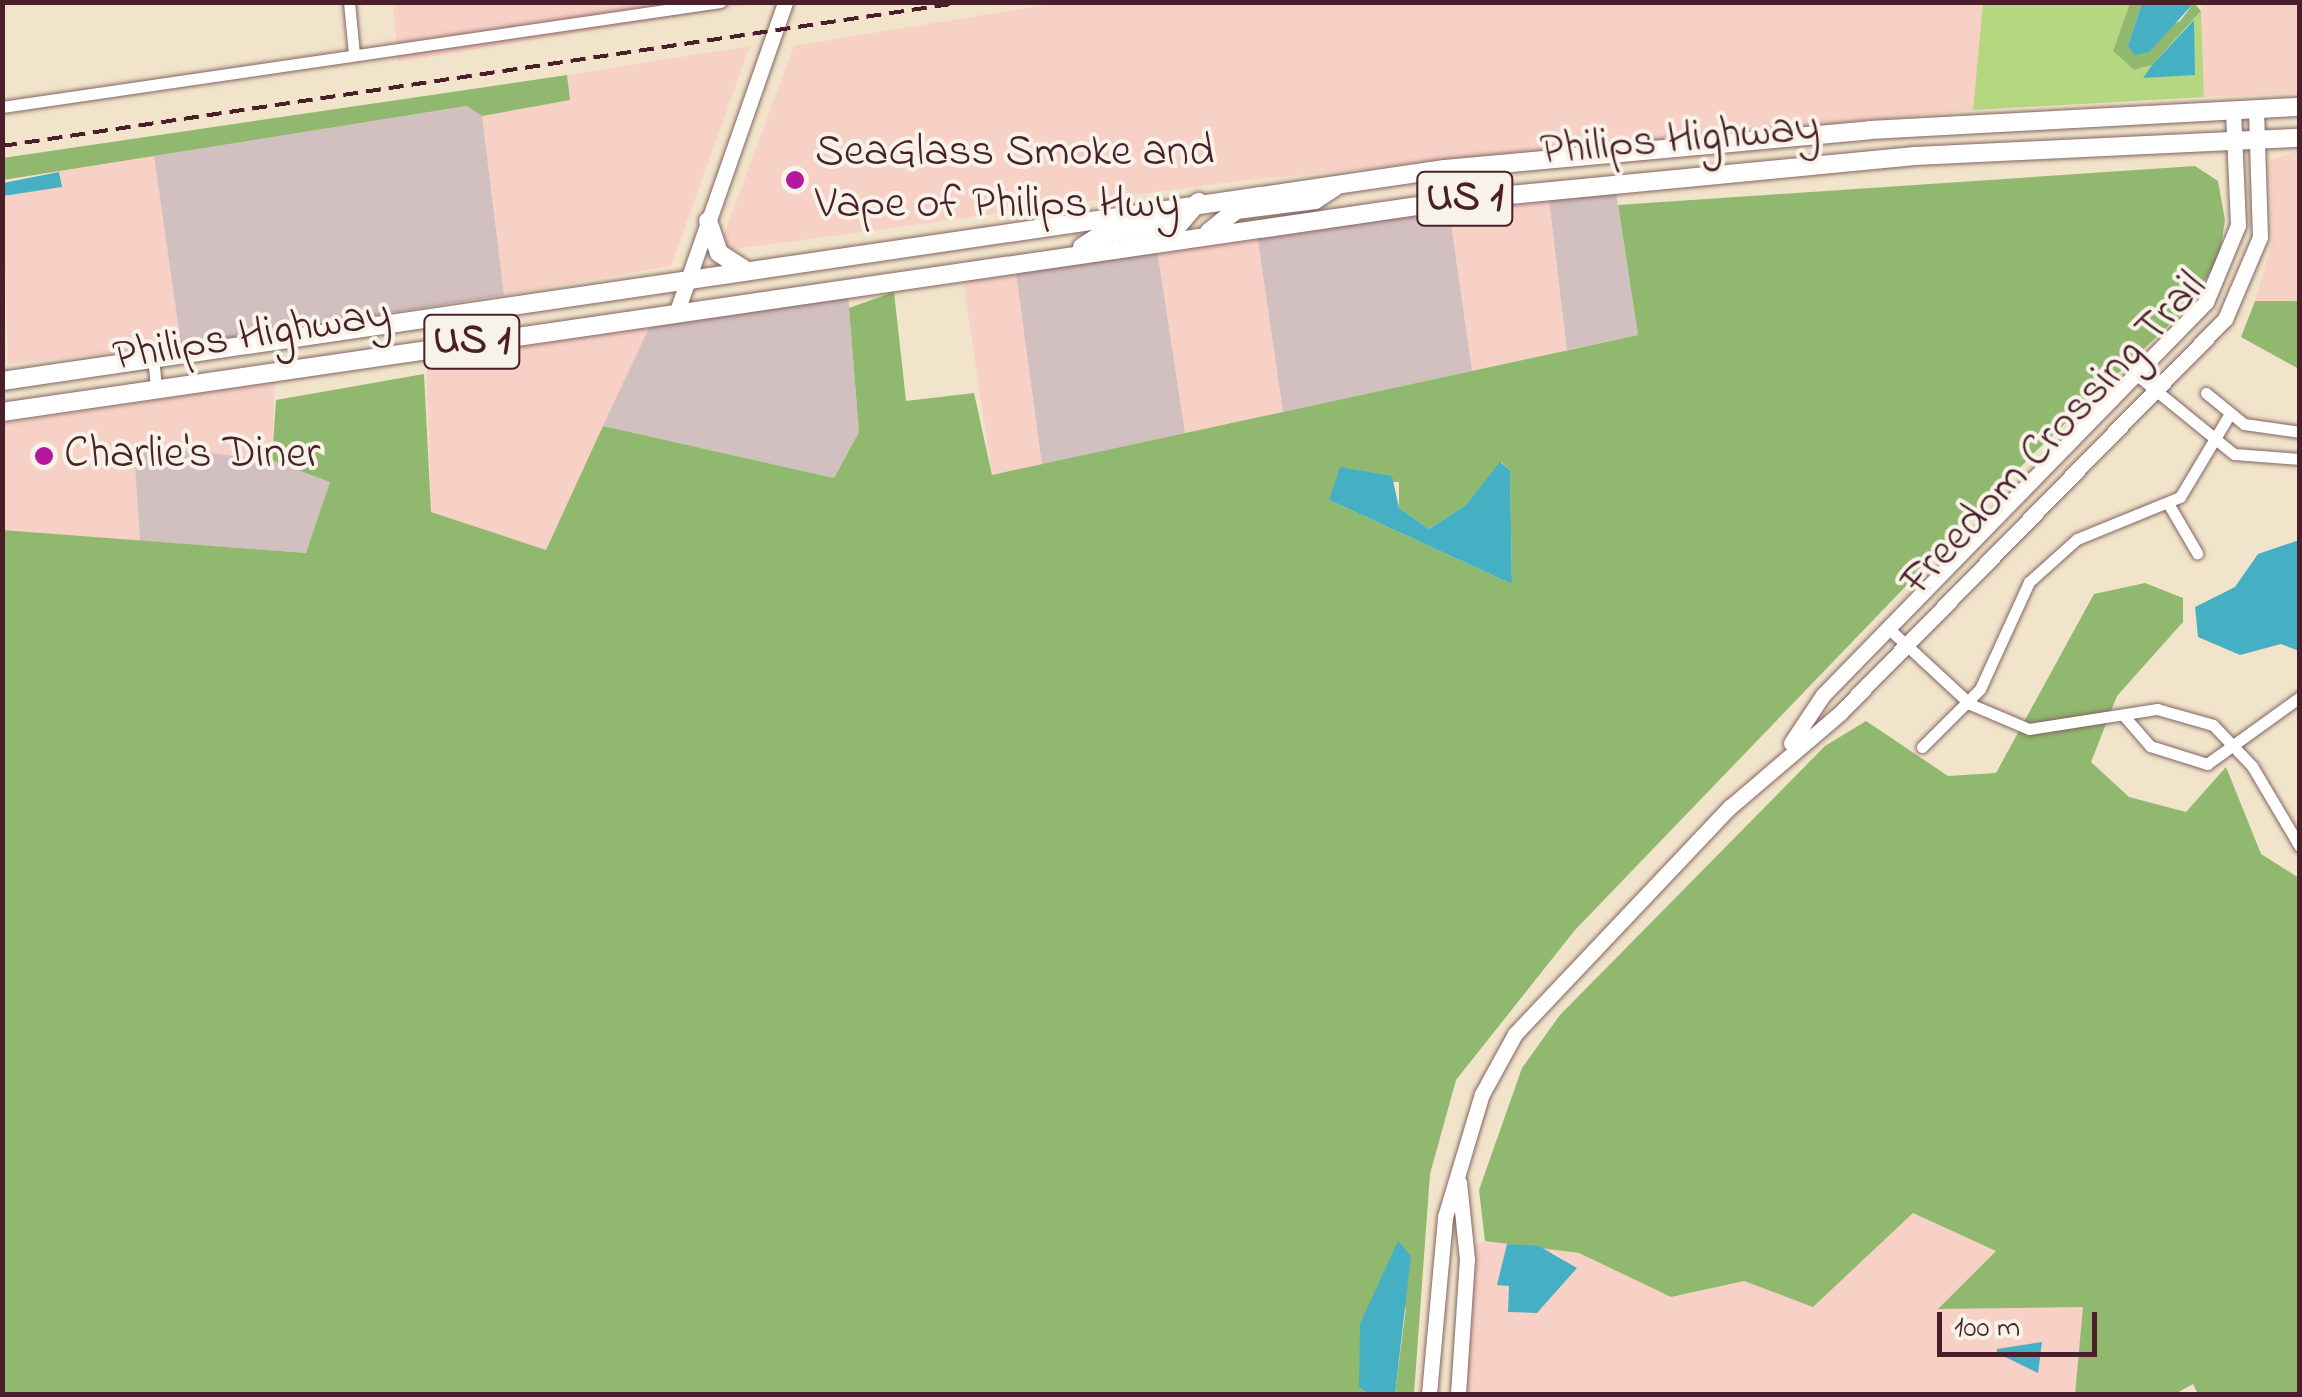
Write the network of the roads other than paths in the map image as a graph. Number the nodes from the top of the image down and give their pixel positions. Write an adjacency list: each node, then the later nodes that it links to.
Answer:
1 (349, 2): 4 (street)
2 (720, 2): 4 (street)
3 (784, 2): 18 (street)
4 (354, 54): 5 (street)
5 (2, 107)
6 (2300, 107): 7 (main road, Philips Highway / US 1)
7 (2256, 109): 8 (main road, Philips Highway / US 1); 11 (street, Freedom Crossing Trail)
8 (2233, 110): 9 (main road, Philips Highway / US 1); 12 (street, Freedom Crossing Trail)
9 (1986, 126): 13 (main road, Philips Highway / US 1); 14 (main road)
10 (2300, 138): 11 (main road, Philips Highway / US 1)
11 (2259, 140): 12 (main road, Philips Highway / US 1); 22 (street, Freedom Crossing Trail)
12 (2236, 142): 14 (main road, Philips Highway / US 1); 21 (street, Freedom Crossing Trail)
13 (1566, 156): 15 (main road, Philips Highway / US 1); 16 (main road)
14 (1915, 156): 16 (main road, Philips Highway / US 1)
15 (1344, 182): 17 (main road, Philips Highway / US 1); 19 (main road)
16 (1570, 188): 19 (main road, Philips Highway / US 1)
17 (1198, 202): 20 (main road); 23 (main road, Philips Highway / US 1)
18 (708, 220): 23 (main road); 24 (street)
19 (1209, 232): 20 (main road, Philips Highway / US 1)
20 (1073, 252): 25 (main road, Philips Highway / US 1)
21 (2232, 256): 22 (street); 27 (street, Freedom Crossing Trail)
22 (2254, 264): 30 (street, Freedom Crossing Trail)
23 (744, 270): 24 (main road, Philips Highway / US 1)
24 (688, 278): 25 (street); 26 (main road, Philips Highway / US 1)
25 (676, 312): 29 (main road, Philips Highway / US 1)
26 (153, 358): 28 (main road, Philips Highway / US 1); 29 (street)
27 (2137, 374): 30 (street); 39 (street, Freedom Crossing Trail)
28 (2, 380)
29 (156, 389): 32 (main road, Philips Highway / US 1)
30 (2155, 392): 35 (street); 40 (street, Freedom Crossing Trail)
31 (2206, 393): 33 (street)
32 (2, 412)
33 (2229, 416): 34 (street); 35 (street)
34 (2300, 432)
35 (2216, 444): 36 (street); 37 (street)
36 (2300, 459)
37 (2170, 505): 38 (street); 42 (street)
38 (2196, 553)
39 (1888, 628): 40 (street); 46 (street, Freedom Crossing Trail)
40 (1906, 646): 42 (street); 46 (street, Freedom Crossing Trail)
41 (2300, 697): 44 (street)
42 (1970, 704): 43 (street); 45 (street)
43 (2124, 716): 44 (street); 44 (street)
44 (2234, 740): 47 (street)
45 (1922, 747)
46 (1784, 753): 48 (street, Freedom Crossing Trail)
47 (2300, 847)
48 (1458, 1173): 49 (street, Freedom Crossing Trail); 50 (street, Freedom Crossing Trail)
49 (1429, 1394)
50 (1458, 1394)

